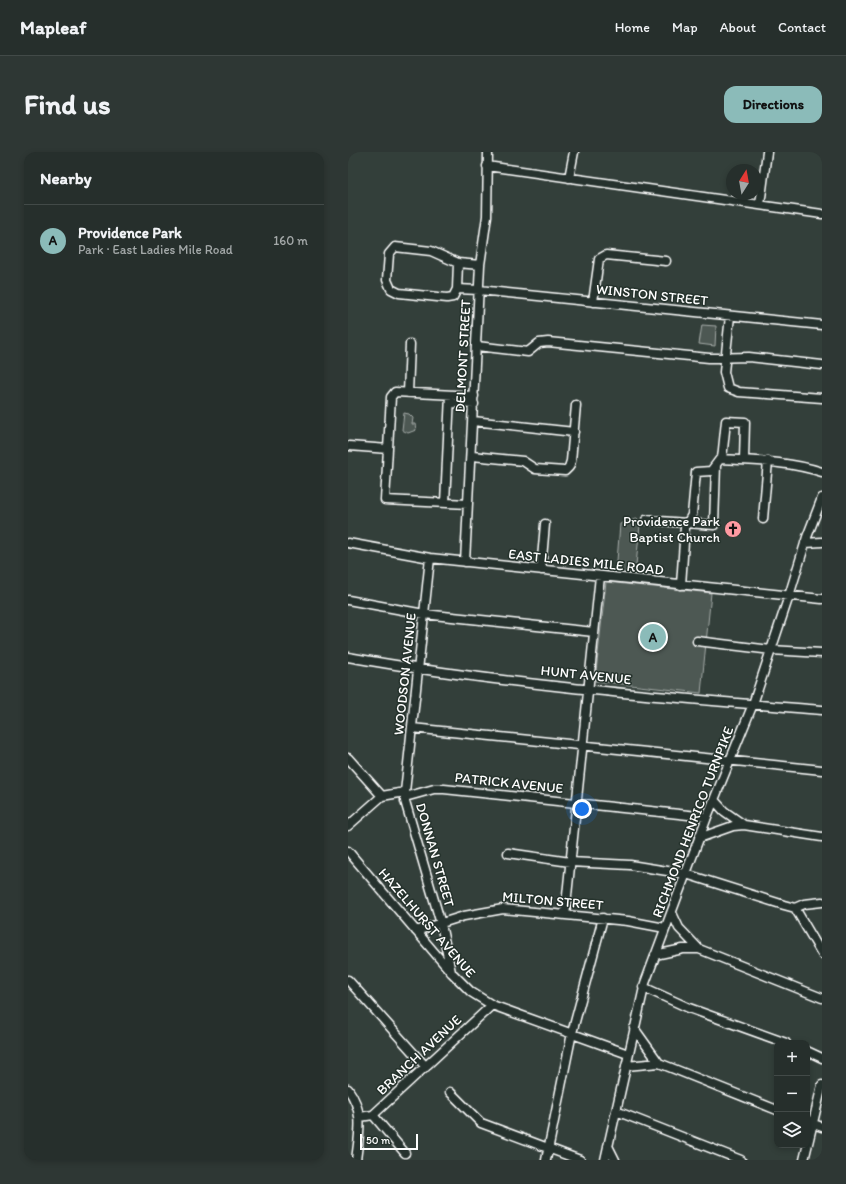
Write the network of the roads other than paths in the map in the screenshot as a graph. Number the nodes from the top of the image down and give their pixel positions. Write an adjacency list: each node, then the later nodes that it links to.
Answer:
1 (488, 152): 4 (street, DELMONT STREET)
2 (574, 152): 5 (street)
3 (767, 152): 6 (street)
4 (487, 166): 5 (street); 10 (street, DELMONT STREET)
5 (569, 178): 6 (street)
6 (760, 205): 7 (street)
7 (822, 214)
8 (666, 261): 13 (street)
9 (458, 263): 10 (street); 11 (street); 11 (street)
10 (480, 265): 12 (street, DELMONT STREET)
11 (457, 289): 12 (street, WINSTON STREET)
12 (479, 290): 13 (street, WINSTON STREET); 17 (street, DELMONT STREET)
13 (593, 302): 14 (street, WINSTON STREET)
14 (730, 316): 15 (street, WINSTON STREET); 18 (street)
15 (822, 325)
16 (410, 344): 20 (street)
17 (477, 346): 18 (street); 23 (street, DELMONT STREET)
18 (726, 358): 19 (street); 21 (street)
19 (822, 365)
20 (408, 393): 22 (street); 28 (street)
21 (822, 398)
22 (450, 399): 23 (street); 35 (street)
23 (474, 400): 25 (street, DELMONT STREET)
24 (576, 405): 26 (street)
25 (473, 421): 26 (street); 29 (street, DELMONT STREET)
26 (574, 432): 29 (street)
27 (349, 446): 28 (street)
28 (388, 449): 35 (street)
29 (472, 456): 36 (street, DELMONT STREET)
30 (744, 460): 31 (street); 31 (street); 32 (street)
31 (719, 461): 39 (street); 39 (street)
32 (768, 461): 33 (street); 37 (street)
33 (822, 472)
34 (822, 498): 43 (street, RICHMOND HENRICO TURNPIKE)
35 (444, 503): 36 (street)
36 (468, 504): 45 (street, DELMONT STREET)
37 (763, 519)
38 (646, 520): 39 (street)
39 (688, 523): 48 (street)
40 (545, 524): 46 (street)
41 (822, 542): 43 (street)
42 (348, 543): 44 (street, EAST LADIES MILE ROAD)
43 (805, 543): 49 (street, RICHMOND HENRICO TURNPIKE)
44 (430, 558): 45 (street, EAST LADIES MILE ROAD); 52 (street, WOODSON AVENUE)
45 (465, 562): 46 (street, EAST LADIES MILE ROAD)
46 (541, 570): 47 (street, EAST LADIES MILE ROAD)
47 (600, 576): 48 (street, EAST LADIES MILE ROAD); 53 (street)
48 (681, 585): 49 (street, EAST LADIES MILE ROAD)
49 (789, 596): 50 (street, EAST LADIES MILE ROAD); 55 (street, RICHMOND HENRICO TURNPIKE)
50 (822, 599)
51 (348, 600): 52 (street)
52 (424, 614): 53 (street); 58 (street, WOODSON AVENUE)
53 (594, 632): 59 (street)
54 (697, 641): 55 (street)
55 (771, 650): 56 (street); 60 (street, RICHMOND HENRICO TURNPIKE)
56 (822, 653)
57 (348, 657): 58 (street, HUNT AVENUE)
58 (417, 670): 59 (street, HUNT AVENUE); 62 (street, WOODSON AVENUE)
59 (588, 689): 60 (street, HUNT AVENUE); 63 (street)
60 (753, 704): 61 (street, HUNT AVENUE); 65 (street, RICHMOND HENRICO TURNPIKE)
61 (822, 710)
62 (412, 728): 63 (street); 67 (street, WOODSON AVENUE)
63 (582, 747): 65 (street); 70 (street)
64 (348, 758): 68 (street)
65 (730, 762): 66 (street); 69 (street, RICHMOND HENRICO TURNPIKE)
66 (822, 770)
67 (405, 795): 68 (street, PATRICK AVENUE); 70 (street, PATRICK AVENUE); 85 (street, DONNAN STREET)
68 (382, 796): 73 (street)
69 (714, 800): 71 (street, RICHMOND HENRICO TURNPIKE); 72 (street)
70 (575, 803): 71 (street, PATRICK AVENUE); 78 (street)
71 (707, 817): 75 (street, RICHMOND HENRICO TURNPIKE)
72 (744, 825): 74 (street); 75 (street)
73 (348, 826)
74 (822, 837)
75 (699, 838): 79 (street, RICHMOND HENRICO TURNPIKE)
76 (348, 851): 87 (street, HAZELHURST AVENUE)
77 (508, 853): 78 (street)
78 (570, 862): 79 (street); 83 (street)
79 (686, 874): 81 (street); 82 (street, RICHMOND HENRICO TURNPIKE)
80 (822, 902): 81 (street)
81 (795, 908): 89 (street)
82 (672, 913): 86 (street, RICHMOND HENRICO TURNPIKE); 88 (street)
83 (564, 915): 84 (street, MILTON STREET); 85 (street, MILTON STREET)
84 (603, 918): 86 (street, MILTON STREET); 97 (street)
85 (441, 924): 87 (street, MILTON STREET); 91 (street)
86 (665, 928): 90 (street, RICHMOND HENRICO TURNPIKE)
87 (416, 931): 91 (street, HAZELHURST AVENUE)
88 (699, 949): 90 (street); 94 (street)
89 (822, 954)
90 (655, 955): 93 (street, RICHMOND HENRICO TURNPIKE)
91 (451, 972): 95 (street, HAZELHURST AVENUE)
92 (348, 980): 104 (street)
93 (643, 987): 96 (street, RICHMOND HENRICO TURNPIKE); 98 (street)
94 (822, 998)
95 (492, 1005): 97 (street, HAZELHURST AVENUE); 104 (street, BRANCH AVENUE)
96 (634, 1028): 100 (street, RICHMOND HENRICO TURNPIKE); 102 (street)
97 (572, 1033): 100 (street, HAZELHURST AVENUE); 116 (street)
98 (778, 1040)
99 (810, 1052): 101 (street)
100 (628, 1054): 103 (street, RICHMOND HENRICO TURNPIKE)
101 (822, 1058)
102 (659, 1063): 103 (street); 108 (street)
103 (626, 1066): 109 (street, RICHMOND HENRICO TURNPIKE)
104 (426, 1067): 110 (street, BRANCH AVENUE)
105 (822, 1084): 112 (street)
106 (348, 1090): 111 (street)
107 (450, 1092): 116 (street)
108 (774, 1109)
109 (616, 1111): 114 (street, RICHMOND HENRICO TURNPIKE); 123 (street)
110 (373, 1115): 111 (street, BRANCH AVENUE); 117 (street)
111 (360, 1117): 118 (street)
112 (810, 1122): 113 (street)
113 (822, 1127)
114 (608, 1146): 121 (street, RICHMOND HENRICO TURNPIKE); 122 (street)
115 (806, 1148): 124 (street)
116 (549, 1149): 119 (street); 120 (street)
117 (406, 1153)
118 (356, 1160)
119 (546, 1160)
120 (580, 1160)
121 (605, 1160)
122 (615, 1160)
123 (741, 1160)
124 (804, 1160)

